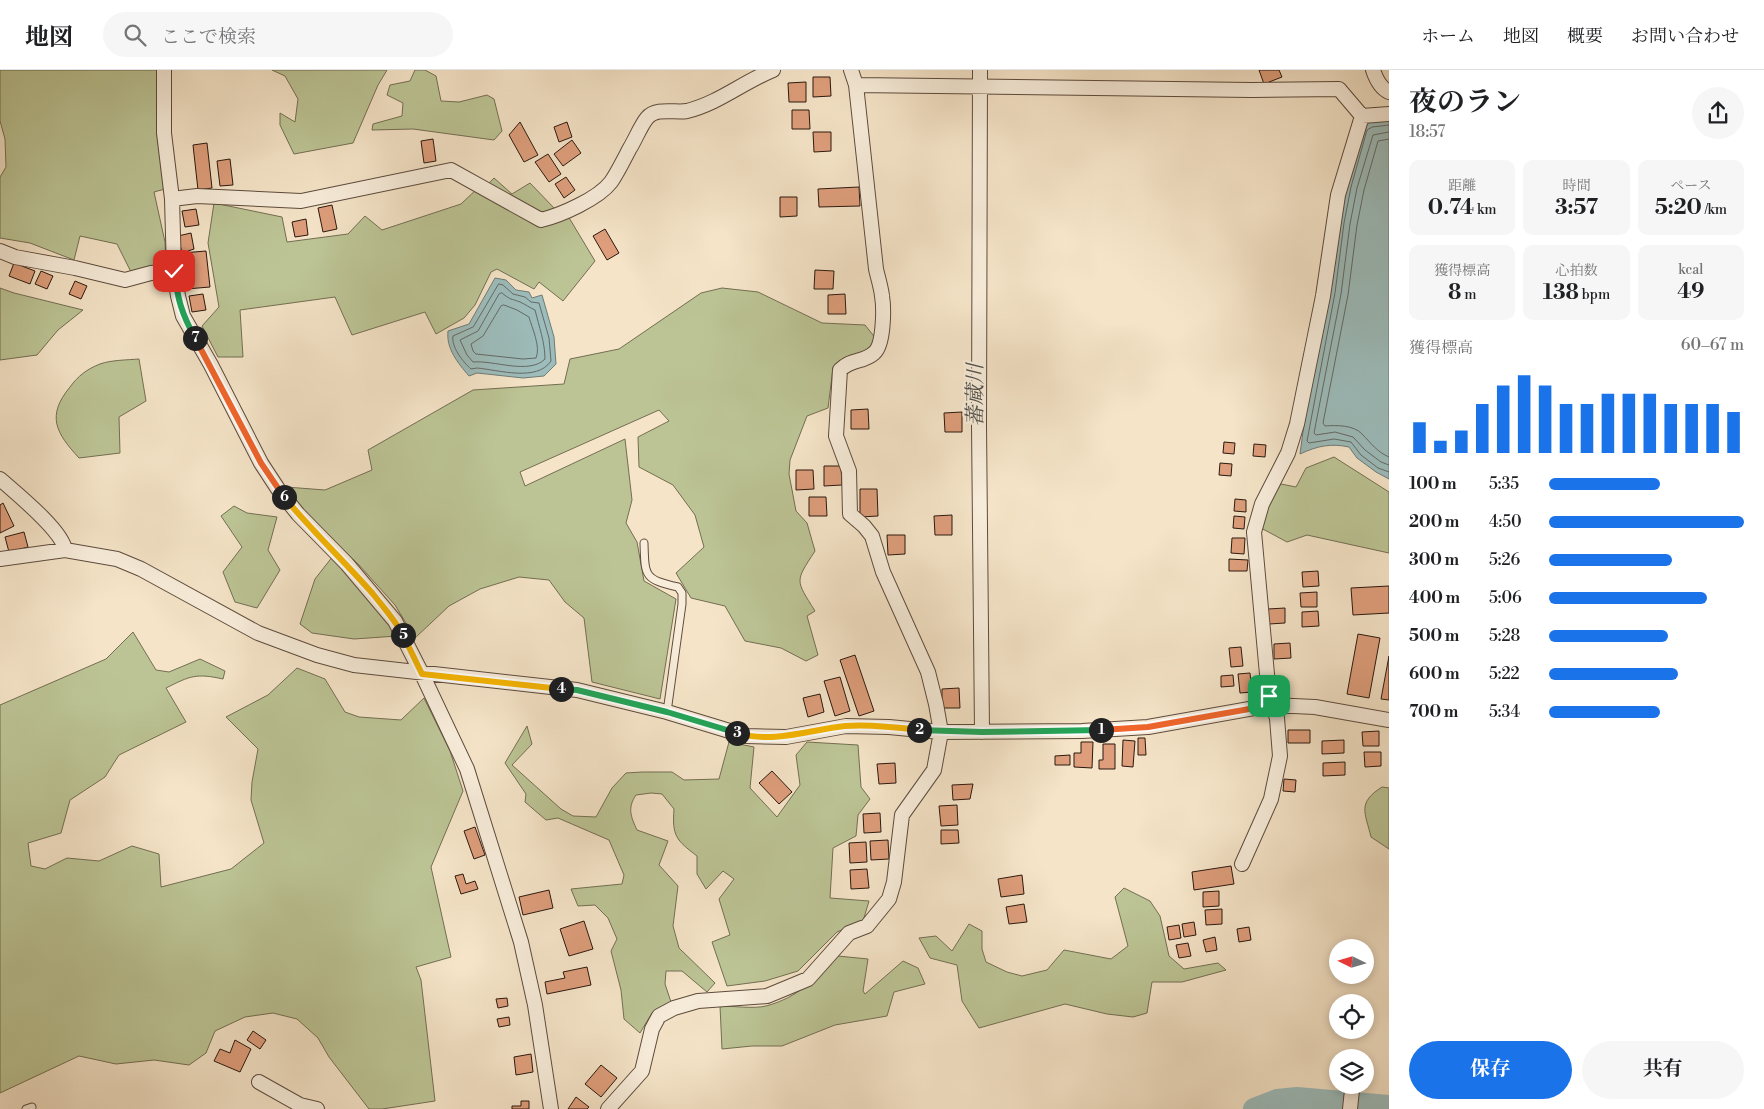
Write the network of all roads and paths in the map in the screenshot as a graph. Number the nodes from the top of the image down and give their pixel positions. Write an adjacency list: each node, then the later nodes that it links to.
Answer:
1 (164, 70): 11 (street)
2 (773, 70): 11 (street)
3 (852, 70): 6 (street)
4 (980, 70): 7 (street)
5 (1373, 70): 8 (street)
6 (856, 85): 7 (street); 22 (street)
7 (977, 86): 10 (street); 23 (street)
8 (1389, 92)
9 (1389, 114): 10 (street)
10 (1362, 116): 19 (street)
11 (172, 198): 13 (street)
12 (0, 251): 13 (street)
13 (174, 271): 18 (street)
14 (0, 479): 16 (street)
15 (644, 543): 20 (lane)
16 (65, 550): 17 (street); 18 (street)
17 (0, 559)
18 (422, 674): 20 (street); 28 (street)
19 (1272, 705): 21 (street); 23 (street); 24 (street)
20 (667, 712): 22 (street)
21 (1389, 720)
22 (941, 732): 23 (street); 29 (street)
23 (982, 732)
24 (1242, 864)
25 (259, 1082): 27 (street)
26 (1352, 1094): 30 (street)
27 (317, 1109)
28 (551, 1109)
29 (608, 1109)
30 (1350, 1109)

